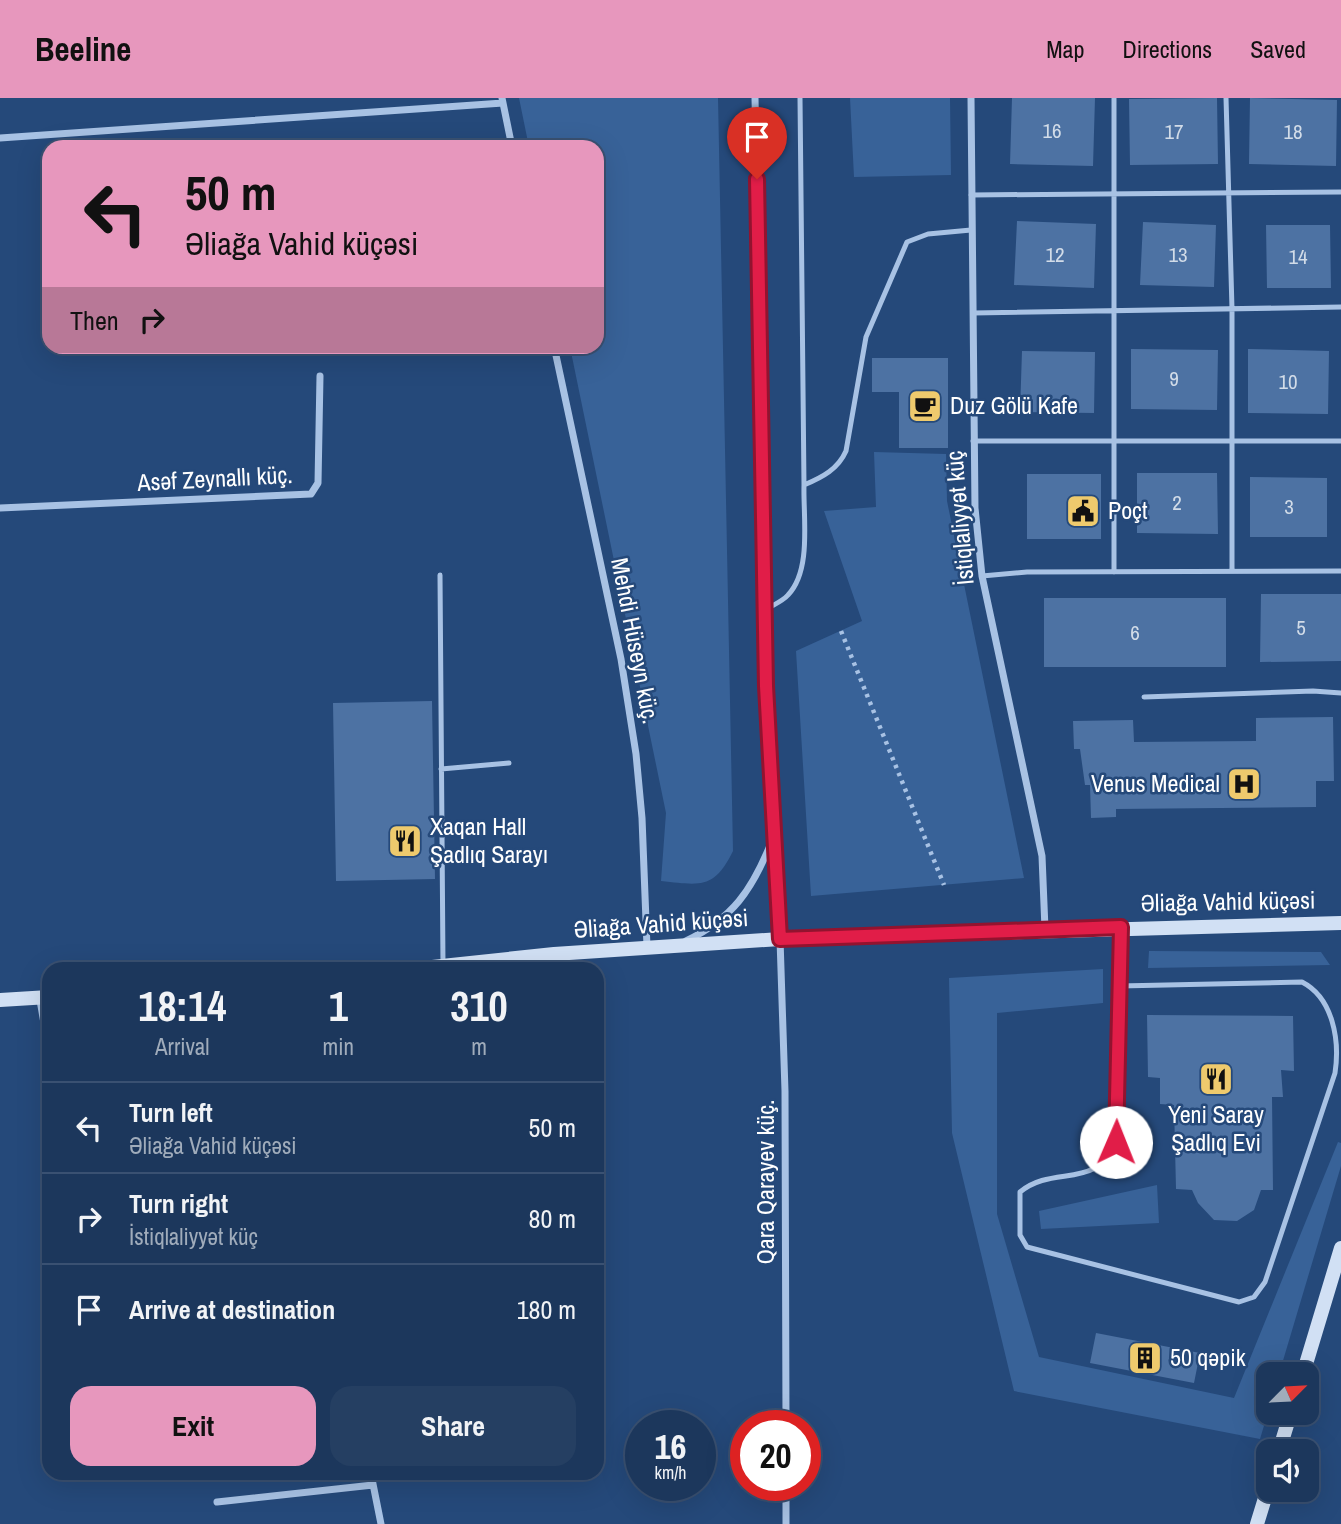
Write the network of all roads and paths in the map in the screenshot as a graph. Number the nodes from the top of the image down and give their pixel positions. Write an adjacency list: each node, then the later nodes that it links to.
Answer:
1 (755, 98): 31 (street)
2 (800, 98): 24 (lane)
3 (971, 98): 12 (street, İstiqlaliyyət küç)
4 (1114, 98): 10 (lane)
5 (1226, 98): 11 (lane)
6 (502, 101): 7 (street); 8 (street)
7 (0, 138)
8 (510, 140)
9 (1341, 192): 11 (lane)
10 (1114, 194): 11 (lane); 12 (lane); 16 (lane)
11 (1228, 194): 15 (lane)
12 (971, 195): 13 (street, İstiqlaliyyət küç)
13 (971, 230): 17 (street, İstiqlaliyyət küç); 24 (lane)
14 (1341, 307): 15 (lane)
15 (1232, 309): 16 (lane); 22 (lane)
16 (1114, 310): 17 (lane); 20 (lane)
17 (973, 313): 21 (street, İstiqlaliyyət küç)
18 (556, 354): 44 (street, Mehdi Hüseyn küç.)
19 (320, 376): 25 (street, Asəf Zeynallı küç.)
20 (1114, 439): 21 (lane); 22 (lane); 28 (lane)
21 (973, 440): 30 (street, İstiqlaliyyət küç)
22 (1234, 440): 23 (lane); 26 (lane)
23 (1341, 441)
24 (804, 485): 31 (lane)
25 (0, 508)
26 (1232, 571): 27 (lane); 28 (lane)
27 (1341, 571)
28 (1114, 572): 30 (lane)
29 (440, 575): 36 (lane)
30 (982, 576): 41 (street, İstiqlaliyyət küç)
31 (765, 610): 37 (street)
32 (841, 631): 38 (path)
33 (1341, 693): 34 (lane)
34 (1144, 697)
35 (509, 763): 36 (lane)
36 (441, 769): 45 (lane)
37 (773, 839): 42 (street); 43 (street)
38 (944, 885)
39 (1341, 923): 40 (main road, Əliağa Vahid küçəsi)
40 (1121, 927): 41 (main road, Əliağa Vahid küçəsi); 47 (lane)
41 (1045, 929): 42 (main road, Əliağa Vahid küçəsi)
42 (780, 939): 43 (main road, Əliağa Vahid küçəsi); 54 (street, Qara Qarayev küç.)
43 (676, 945): 44 (main road, Əliağa Vahid küçəsi)
44 (647, 947): 46 (main road, Əliağa Vahid küçəsi)
45 (443, 962)
46 (486, 962)
47 (1119, 986): 51 (lane); 51 (lane)
48 (42, 997): 49 (main road)
49 (0, 1000)
50 (1341, 1026): 51 (lane)
51 (1333, 1027)
52 (1341, 1248): 53 (main road)
53 (1307, 1362)
54 (786, 1410)
55 (372, 1480): 56 (street)
56 (373, 1485): 58 (street); 60 (street)
57 (786, 1501): 61 (street)
58 (217, 1502)
59 (1264, 1502): 62 (main road)
60 (381, 1524)
61 (786, 1524)
62 (1257, 1524)

